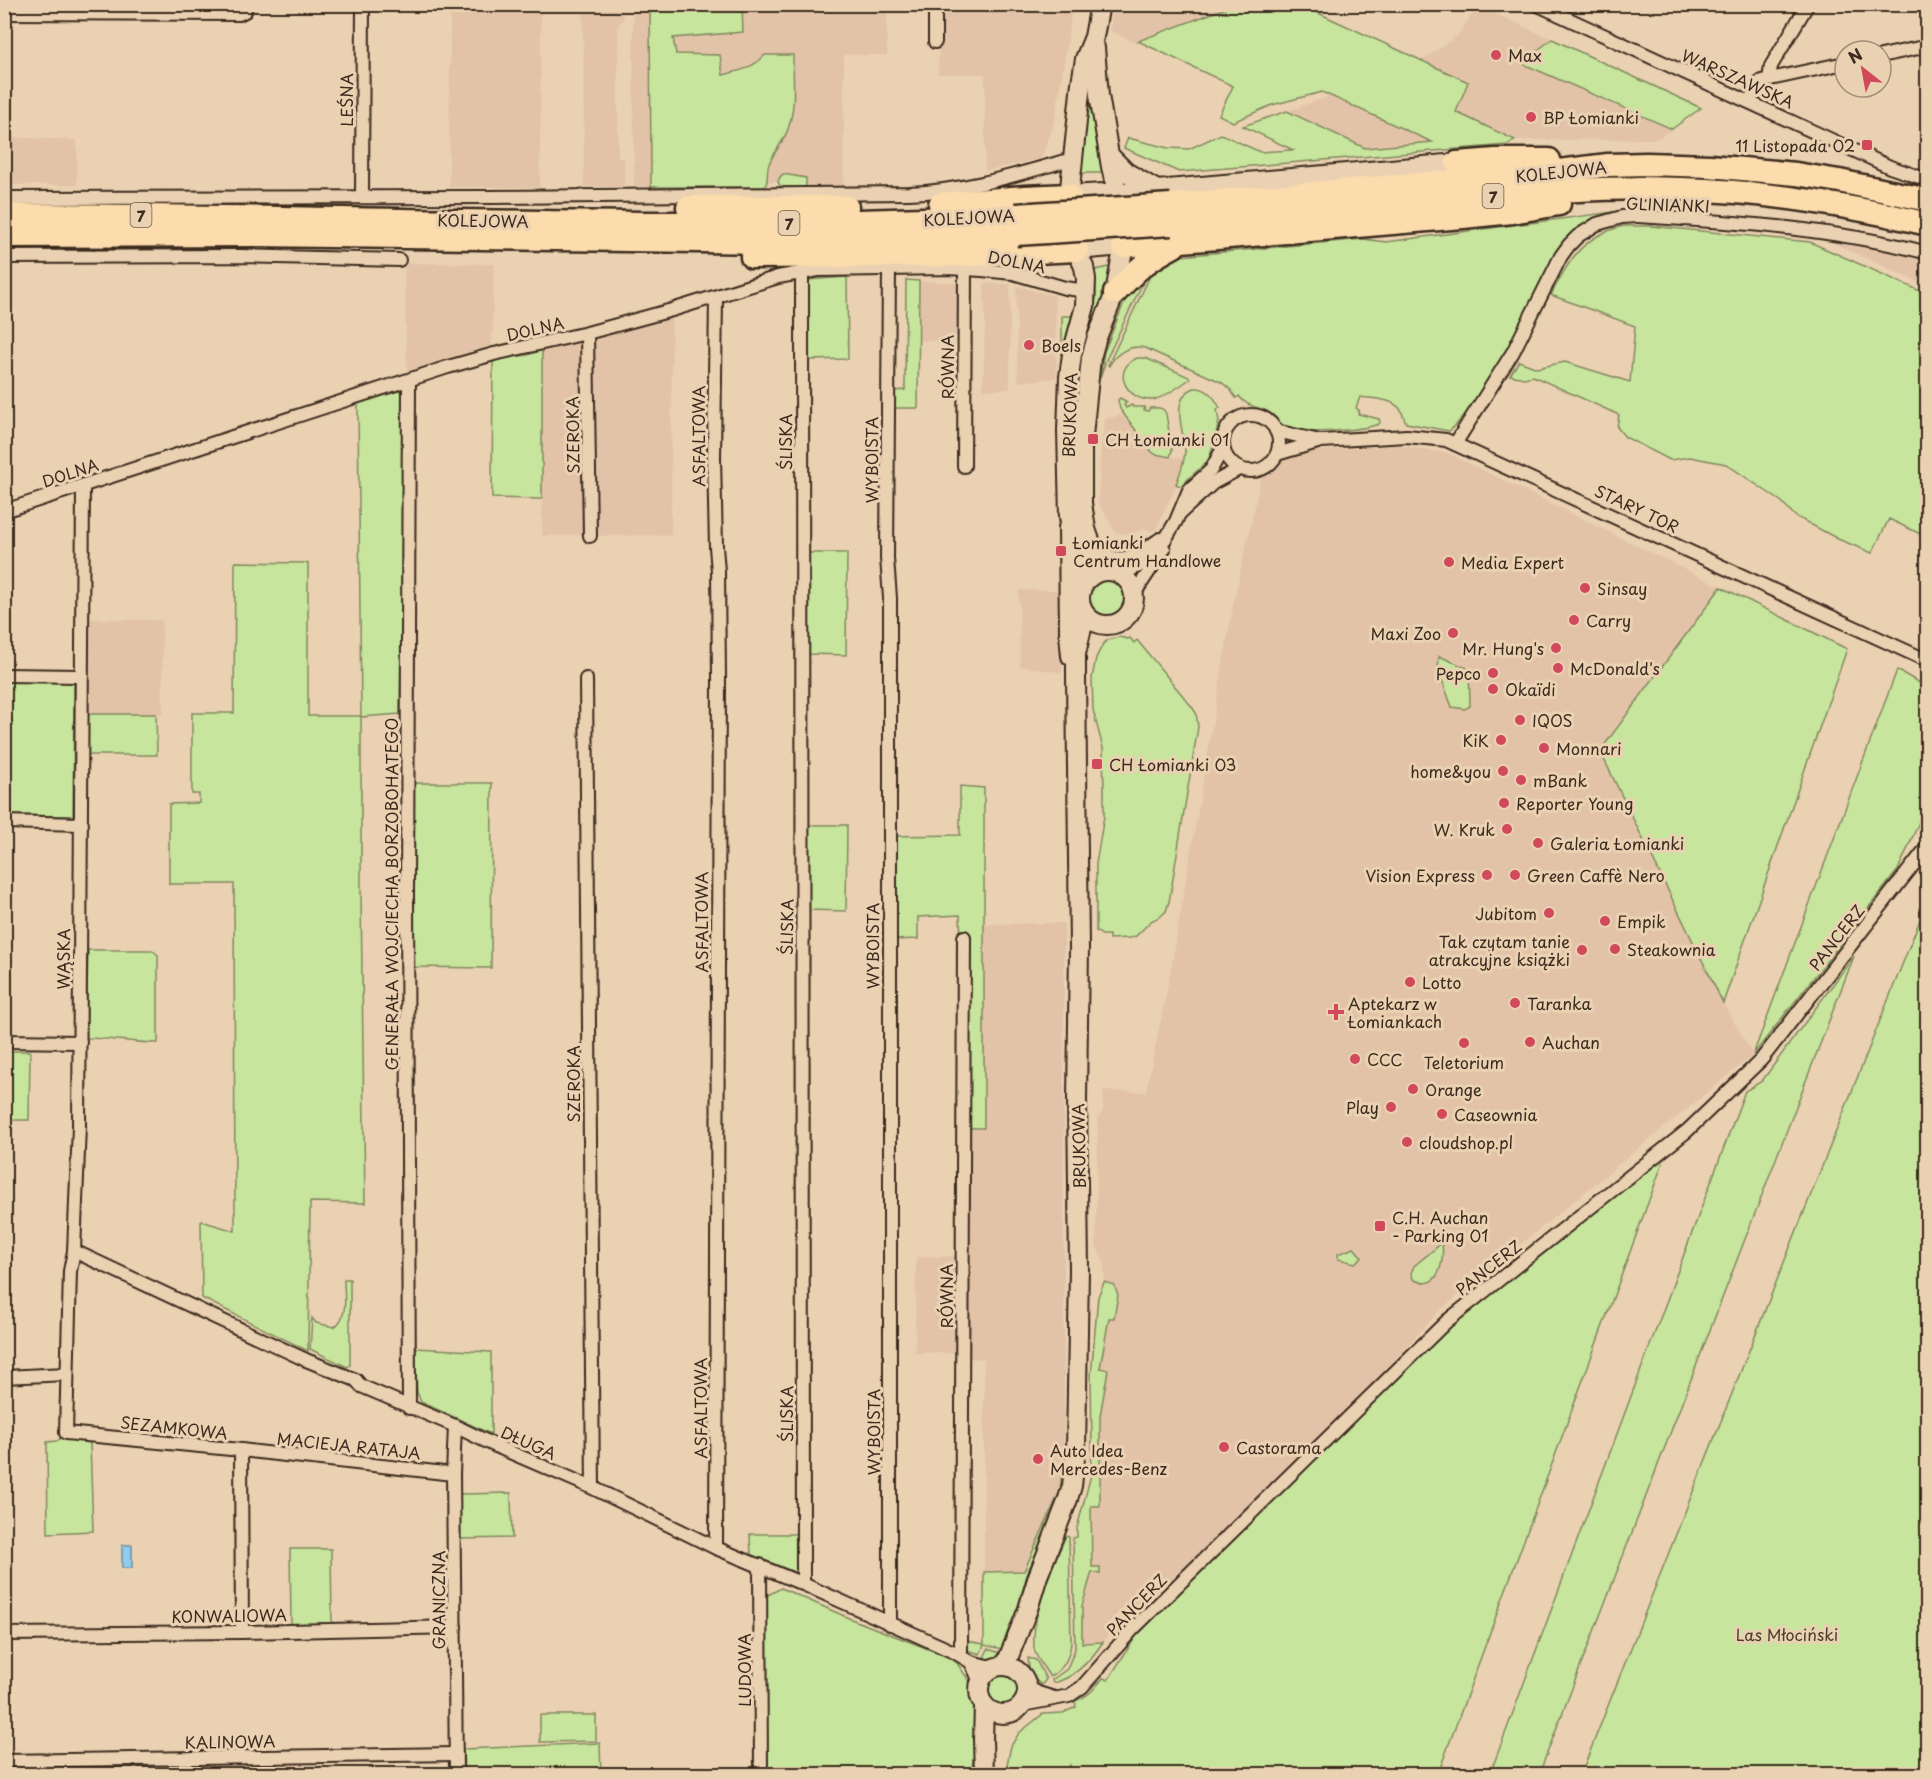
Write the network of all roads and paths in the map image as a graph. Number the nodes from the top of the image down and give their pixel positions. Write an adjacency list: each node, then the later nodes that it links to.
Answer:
1 (246, 4): 7 (street)
2 (363, 4): 22 (street, LEŚNA)
3 (935, 4): 9 (street)
4 (1100, 4): 8 (street)
5 (1536, 4): 14 (street, WARSZAWSKA)
6 (1809, 4): 13 (street)
7 (4, 13)
8 (1094, 37): 15 (street); 16 (street)
9 (935, 42)
10 (1928, 46): 11 (street)
11 (1893, 53)
12 (1833, 66): 13 (street)
13 (1769, 80): 14 (street)
14 (1749, 101): 19 (street, WARSZAWSKA)
15 (1110, 156): 20 (street); 26 (street)
16 (1072, 159): 21 (street); 22 (street, KOLEJOWA)
17 (1457, 163): 18 (highway); 26 (street)
18 (1608, 165): 24 (highway, KOLEJOWA / 7); 26 (highway, KOLEJOWA / 7)
19 (1928, 180)
20 (1117, 193): 21 (street); 26 (street); 32 (street, BRUKOWA)
21 (1069, 195): 27 (highway); 33 (street, BRUKOWA)
22 (362, 196): 23 (street, KOLEJOWA)
23 (4, 198)
24 (1928, 200)
25 (4, 215): 27 (highway, KOLEJOWA / 7)
26 (1170, 215): 28 (highway, KOLEJOWA / 7); 29 (highway, KOLEJOWA / 7, bridge); 32 (highway); 41 (highway)
27 (562, 221): 29 (highway, KOLEJOWA / 7)
28 (1928, 224)
29 (1016, 225): 31 (highway, KOLEJOWA / 7)
30 (4, 236): 31 (highway, KOLEJOWA / 7)
31 (578, 240): 33 (highway)
32 (1123, 246): 33 (street); 41 (street, BRUKOWA)
33 (1077, 250): 40 (street, BRUKOWA)
34 (1928, 252): 47 (street, GLINIANKI)
35 (4, 256): 36 (street)
36 (399, 260)
37 (890, 268): 38 (street, DOLNA); 39 (street, DOLNA); 88 (street, WYBOISTA)
38 (965, 269): 40 (street, DOLNA); 50 (street, RÓWNA)
39 (802, 272): 42 (street, DOLNA); 86 (street, ŚLISKA)
40 (1087, 291): 55 (street, BRUKOWA)
41 (1115, 293): 58 (street, BRUKOWA)
42 (716, 297): 43 (street, DOLNA); 84 (street, ASFALTOWA)
43 (587, 333): 44 (street, DOLNA); 57 (street, SZEROKA)
44 (409, 381): 52 (street, DOLNA); 78 (street, GENERAŁA WOJCIECHA BORZOBOHATEGO)
45 (1276, 431): 46 (street, STARY TOR); 48 (street); 49 (street)
46 (1321, 441): 47 (street, STARY TOR); 49 (street, STARY TOR)
47 (1455, 444): 64 (street, STARY TOR)
48 (1223, 448): 51 (street); 54 (street)
49 (1277, 454): 51 (street)
50 (964, 466)
51 (1239, 469): 54 (street)
52 (83, 486): 53 (street, DOLNA); 67 (street, WĄSKA)
53 (4, 511)
54 (1177, 516): 56 (street)
55 (1069, 517): 60 (street, BRUKOWA); 66 (street)
56 (1169, 534): 58 (street); 59 (street); 61 (street)
57 (590, 536)
58 (1091, 543): 59 (street, BRUKOWA)
59 (1113, 573): 60 (street); 61 (street)
60 (1084, 582): 62 (street)
61 (1134, 594): 63 (street)
62 (1085, 614): 63 (street); 66 (street, BRUKOWA)
63 (1103, 625): 66 (street, BRUKOWA)
64 (1928, 661)
65 (4, 675): 67 (street)
66 (1076, 675): 87 (street, BRUKOWA)
67 (81, 676): 70 (street, WĄSKA)
68 (586, 679): 83 (street, SZEROKA)
69 (4, 822): 70 (street)
70 (82, 824): 74 (street, WĄSKA)
71 (1928, 846): 97 (street, PANCERZ)
72 (964, 937): 92 (street, RÓWNA)
73 (4, 1041): 74 (street)
74 (80, 1041): 75 (street, WĄSKA)
75 (74, 1251): 76 (street, WĄSKA); 78 (street, DŁUGA)
76 (67, 1374): 77 (street); 80 (street, WĄSKA)
77 (4, 1377)
78 (410, 1408): 79 (street, DŁUGA)
79 (455, 1426): 82 (street, GRANICZNA); 83 (street, DŁUGA)
80 (66, 1433): 81 (street, SEZAMKOWA)
81 (241, 1450): 82 (street, MACIEJA RATAJA); 90 (street, SEZAMKOWA)
82 (453, 1474): 89 (street, GRANICZNA)
83 (593, 1488): 84 (street, DŁUGA)
84 (716, 1548): 85 (street, DŁUGA)
85 (760, 1565): 86 (street, DŁUGA); 105 (street, LUDOWA)
86 (803, 1584): 88 (street, DŁUGA)
87 (1028, 1609): 94 (street, BRUKOWA); 95 (street, BRUKOWA)
88 (890, 1624): 92 (street, DŁUGA)
89 (455, 1626): 90 (street, KONWALIOWA); 101 (street, GRANICZNA)
90 (242, 1632): 91 (street, KONWALIOWA)
91 (4, 1634)
92 (959, 1654): 93 (street, DŁUGA)
93 (971, 1662): 94 (street, DŁUGA); 96 (street)
94 (1000, 1667): 95 (street); 96 (street)
95 (1025, 1681): 97 (street); 98 (street)
96 (980, 1682): 99 (street)
97 (1054, 1698): 98 (street, PANCERZ)
98 (1022, 1705): 100 (street)
99 (984, 1706): 100 (street); 103 (street)
100 (1004, 1714): 103 (street)
101 (456, 1754): 102 (street, KALINOWA); 104 (street, GRANICZNA)
102 (4, 1761)
103 (985, 1771)
104 (456, 1774)
105 (761, 1774)

